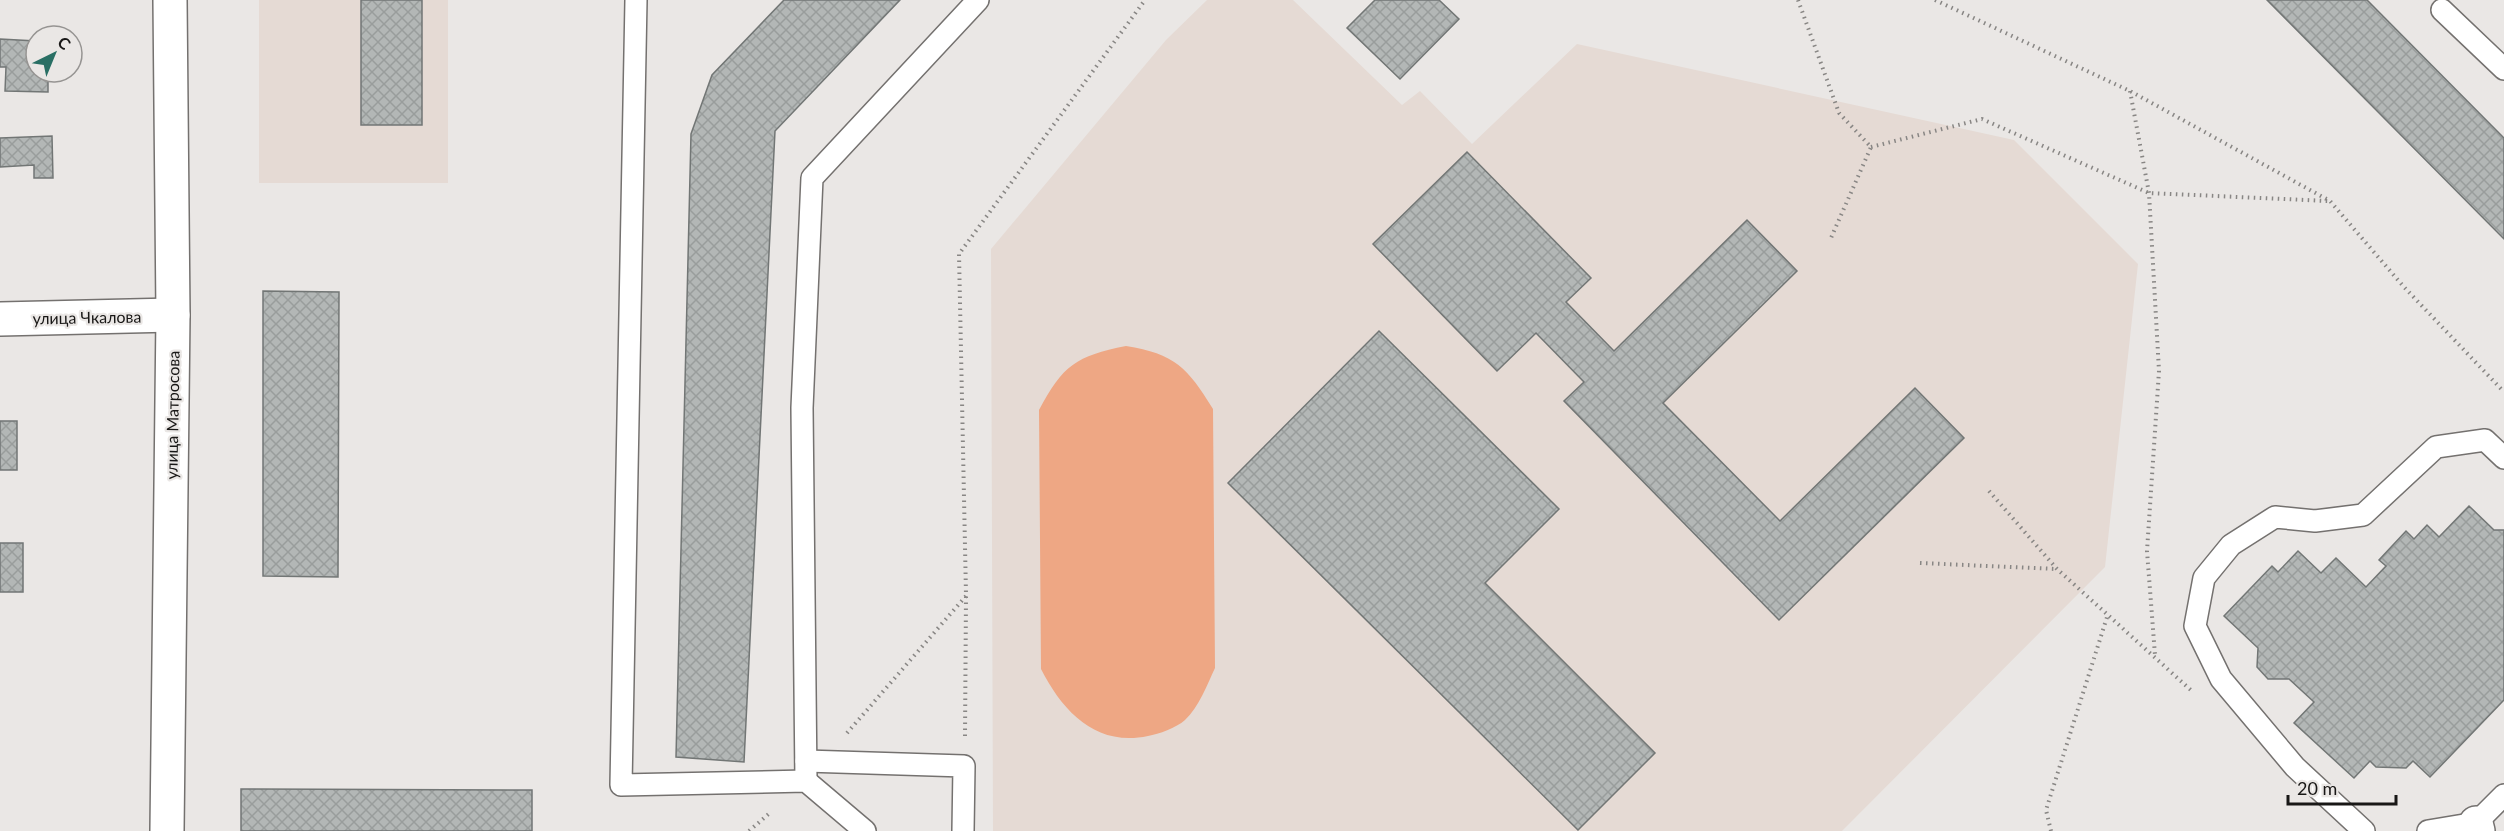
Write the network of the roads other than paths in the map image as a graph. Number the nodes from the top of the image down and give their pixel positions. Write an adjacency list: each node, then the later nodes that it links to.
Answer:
1 (170, 0): 6 (street, улица Матросова)
2 (636, 0): 9 (lane)
3 (978, 0): 9 (lane)
4 (2442, 3): 5 (lane)
5 (2504, 69)
6 (173, 315): 7 (street, улица Чкалова); 12 (street, улица Матросова)
7 (0, 319)
8 (2504, 458): 15 (lane)
9 (812, 768): 13 (lane); 14 (lane)
10 (2504, 795): 11 (lane)
11 (2477, 827): 16 (lane)
12 (167, 831)
13 (865, 831)
14 (963, 831)
15 (2364, 831)
16 (2428, 831)

